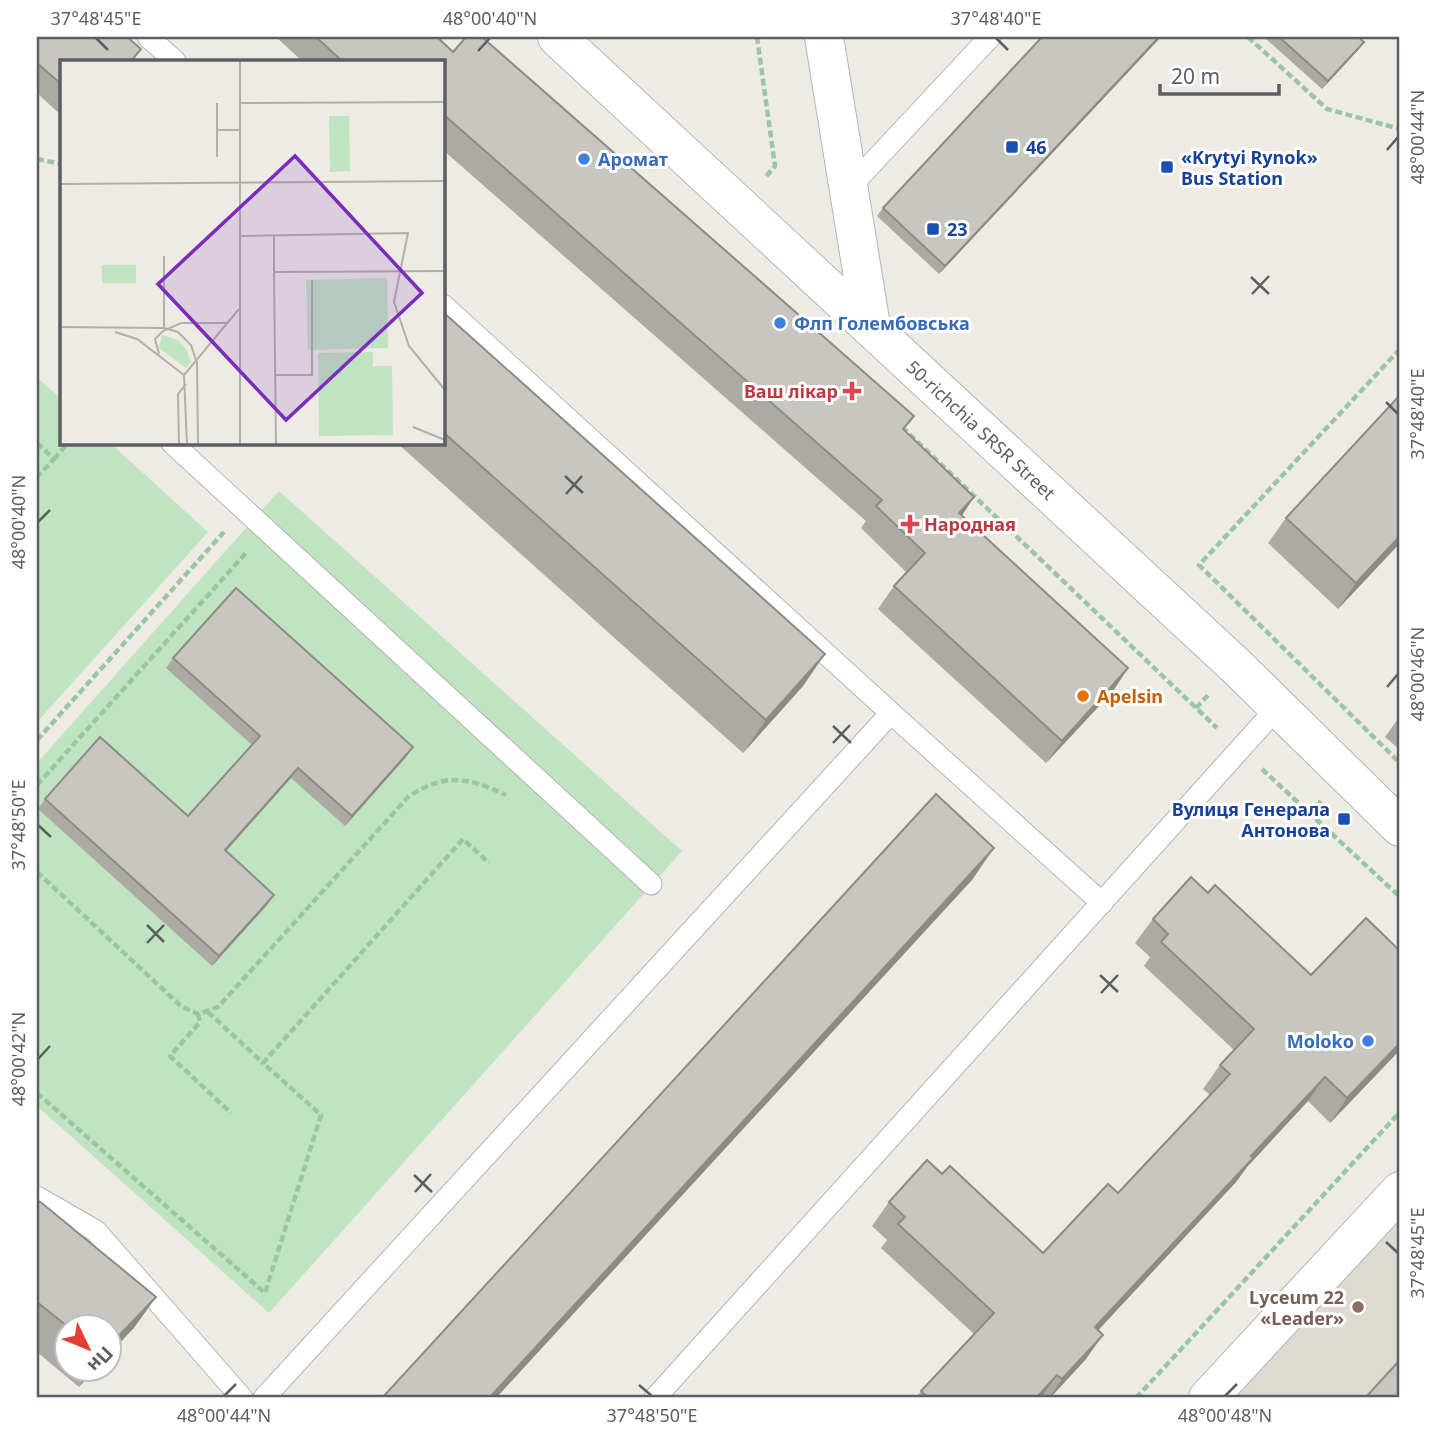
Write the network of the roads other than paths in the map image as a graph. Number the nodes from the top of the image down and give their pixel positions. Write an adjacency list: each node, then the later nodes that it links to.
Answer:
1 (148, 37): 5 (lane)
2 (557, 37): 8 (street, 50-richchia SRSR Street)
3 (824, 37): 6 (street)
4 (990, 37): 6 (lane)
5 (174, 60)
6 (849, 189): 8 (street)
7 (444, 306): 11 (lane)
8 (871, 326): 10 (street, 50-richchia SRSR Street)
9 (173, 444): 13 (lane)
10 (1278, 707): 12 (street, 50-richchia SRSR Street); 14 (lane)
11 (891, 713): 14 (lane); 18 (lane)
12 (1400, 827)
13 (651, 884)
14 (1102, 903): 19 (lane)
15 (1400, 1191): 20 (street)
16 (37, 1197): 17 (lane)
17 (242, 1398)
18 (264, 1398)
19 (655, 1398)
20 (1208, 1398)

